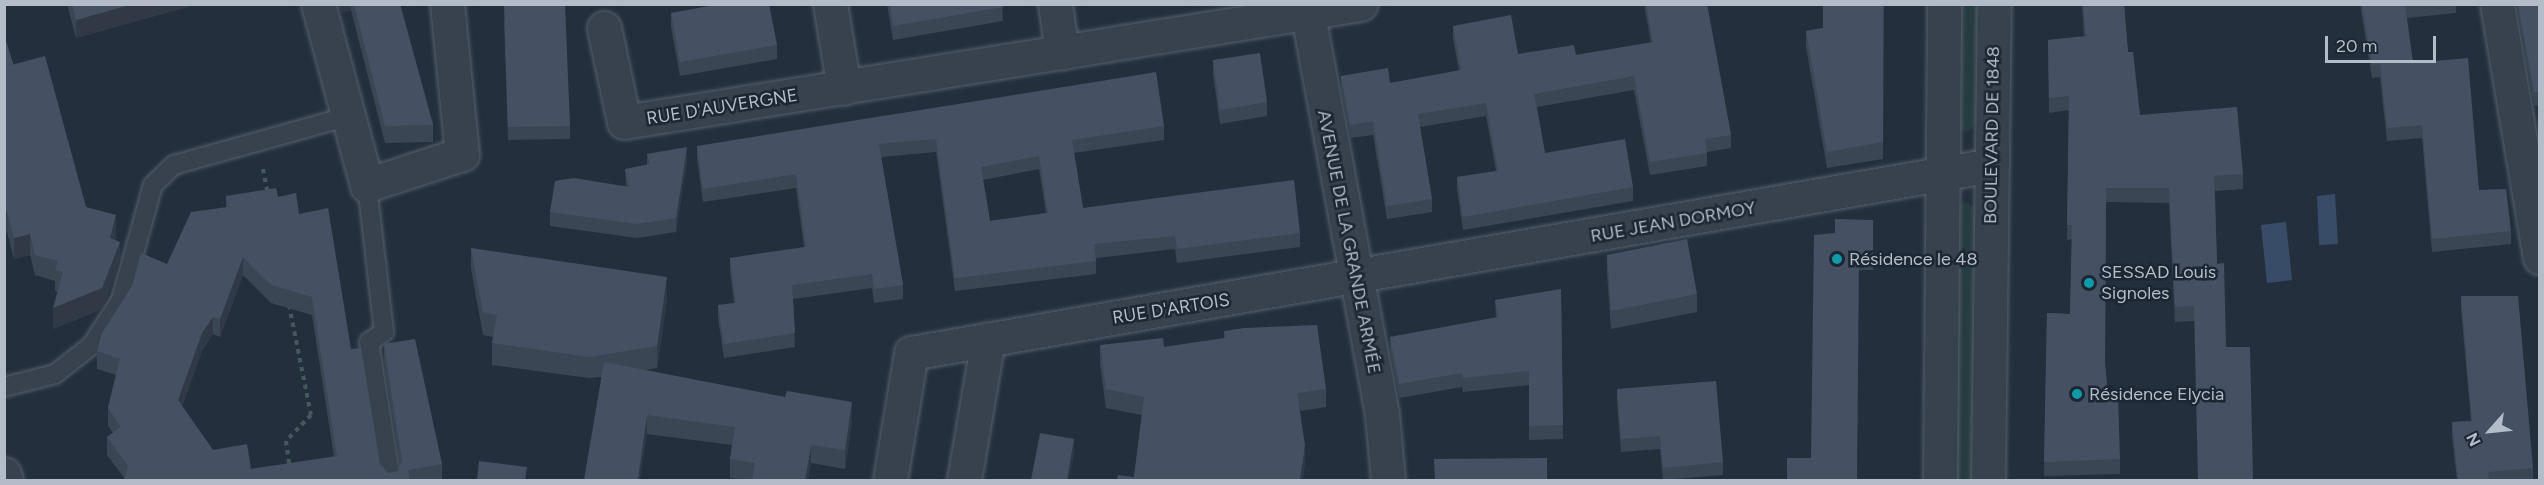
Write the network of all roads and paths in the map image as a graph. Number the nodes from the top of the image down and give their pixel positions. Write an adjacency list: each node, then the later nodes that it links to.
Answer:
1 (318, 4): 13 (street)
2 (447, 4): 17 (street)
3 (830, 4): 12 (street)
4 (1055, 4): 11 (street)
5 (1361, 4): 9 (street, RUE D'AUVERGNE)
6 (1944, 4): 16 (street)
7 (1994, 4): 15 (street, BOULEVARD DE 1848)
8 (2497, 4): 19 (street)
9 (1307, 9): 11 (street, RUE D'AUVERGNE); 20 (street, AVENUE DE LA GRANDE ARMÉE)
10 (604, 28): 12 (street, RUE D'AUVERGNE)
11 (1062, 52): 12 (street, RUE D'AUVERGNE)
12 (844, 88)
13 (349, 116): 14 (lane); 17 (street)
14 (258, 141): 18 (path); 23 (lane)
15 (1992, 165): 16 (street, RUE JEAN DORMOY); 32 (street, BOULEVARD DE 1848)
16 (1942, 173): 20 (street, RUE JEAN DORMOY); 31 (street)
17 (367, 185): 27 (lane)
18 (269, 198)
19 (2540, 257)
20 (1355, 279): 22 (street, RUE D'ARTOIS); 30 (street, AVENUE DE LA GRANDE ARMÉE)
21 (289, 301): 26 (path)
22 (988, 339): 28 (street, RUE D'ARTOIS); 29 (street)
23 (4, 387)
24 (4, 474): 25 (street)
25 (6, 480)
26 (292, 480)
27 (391, 480)
28 (890, 480)
29 (964, 480)
30 (1388, 480)
31 (1940, 480)
32 (1988, 480)

